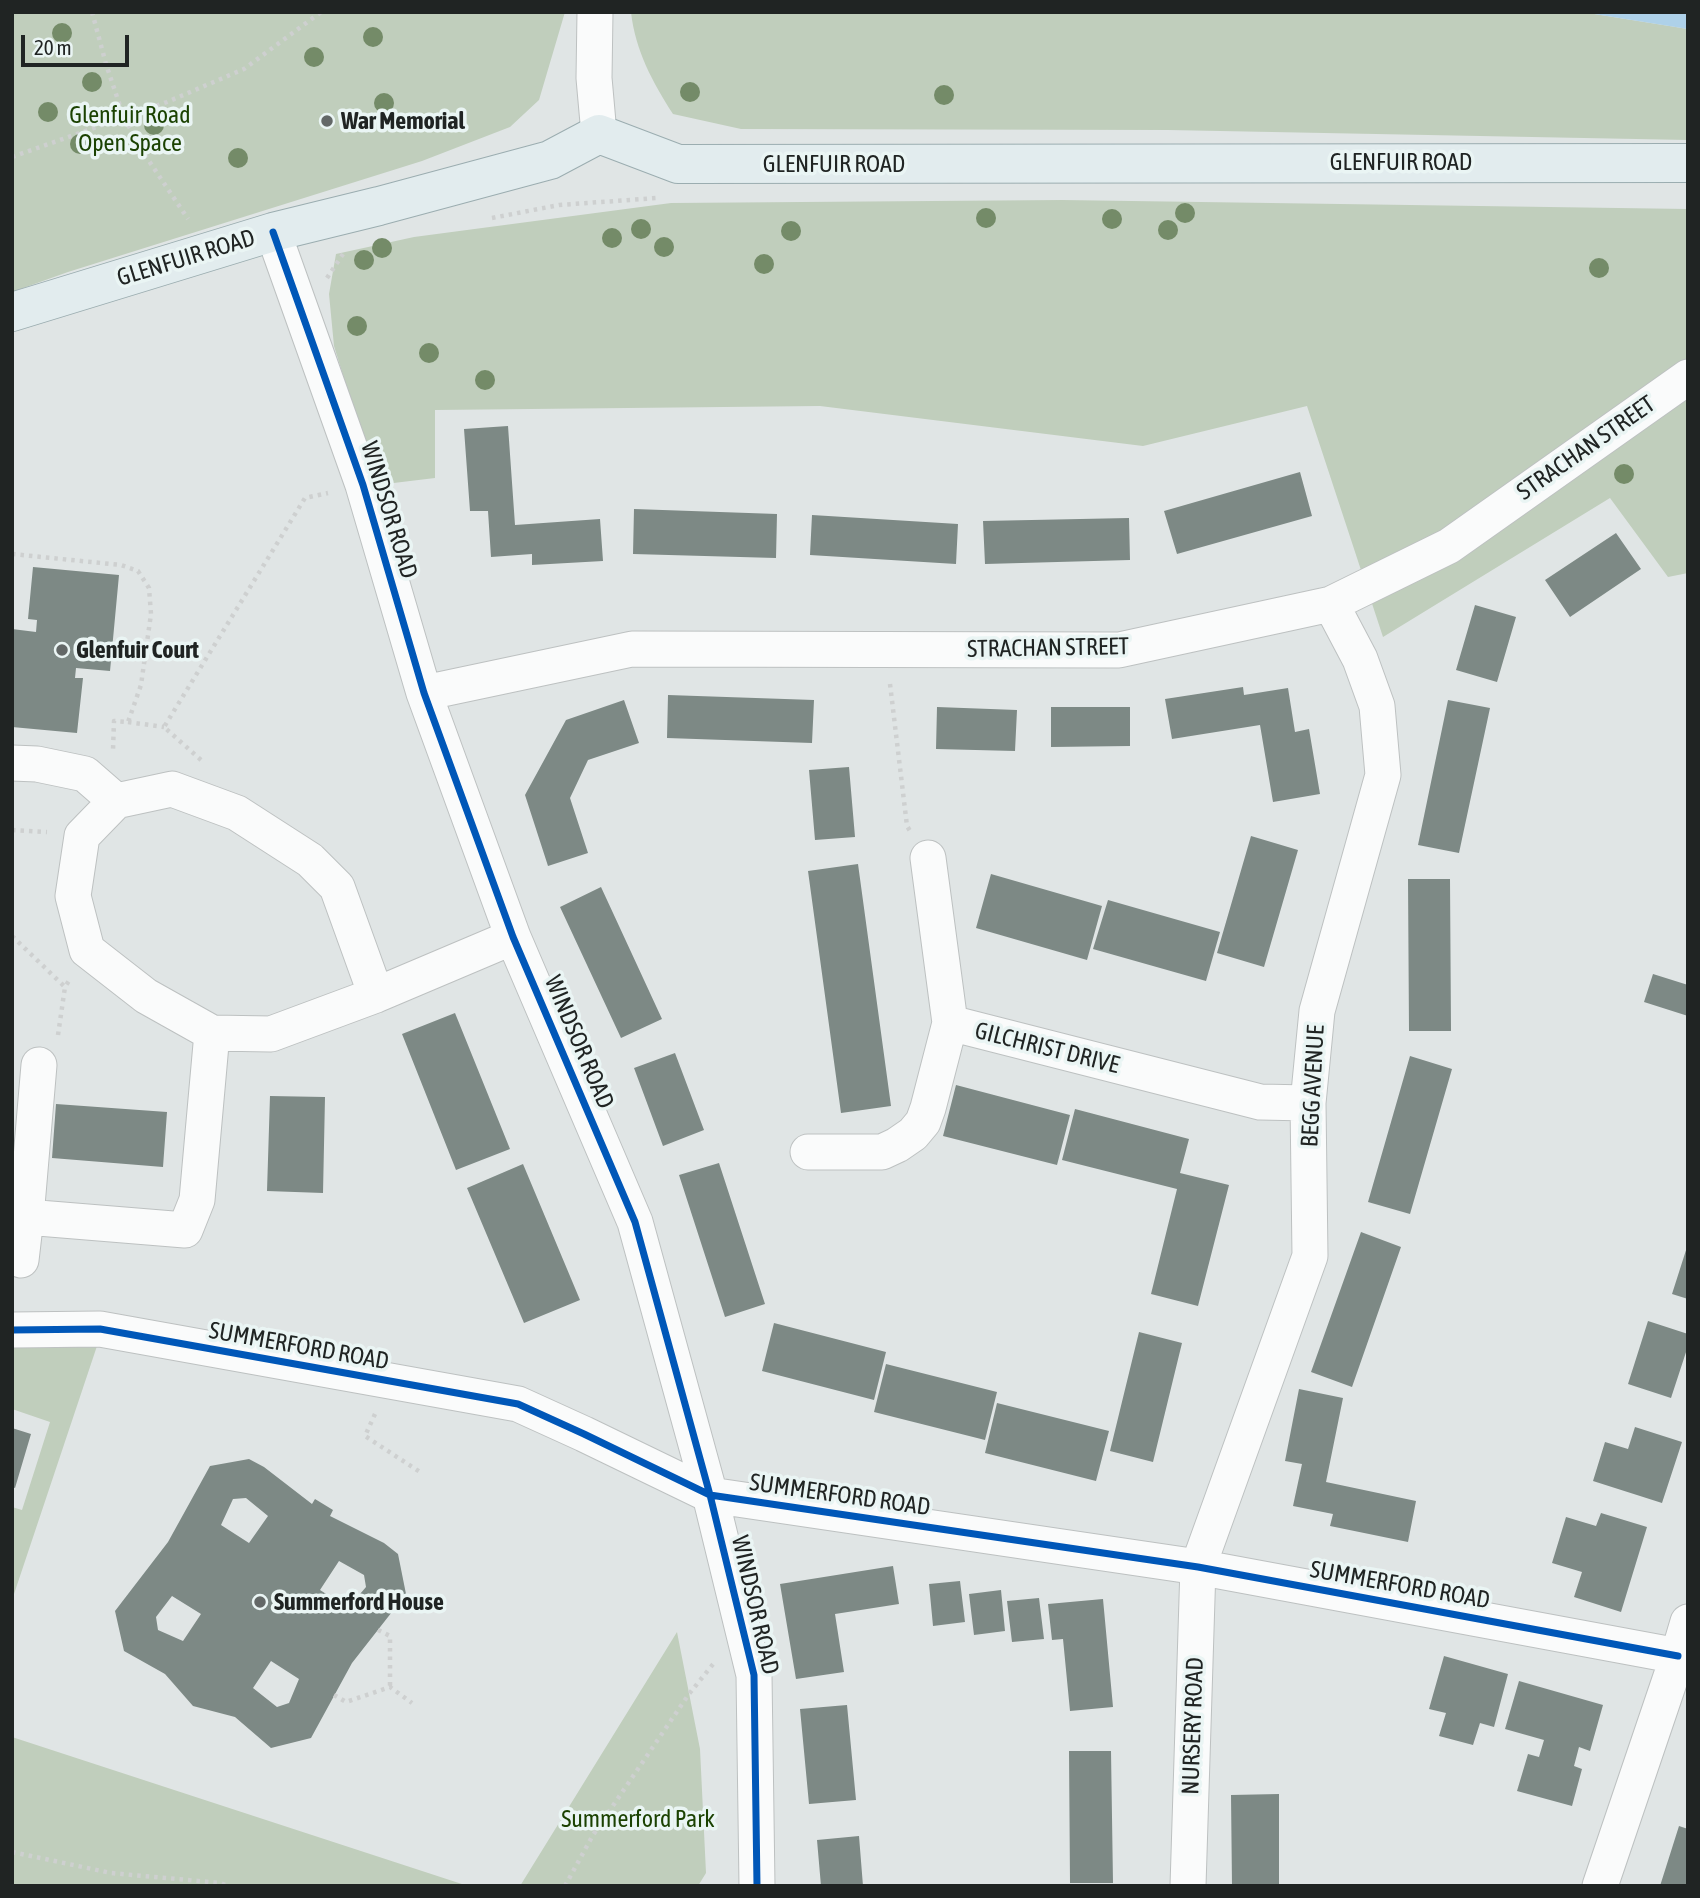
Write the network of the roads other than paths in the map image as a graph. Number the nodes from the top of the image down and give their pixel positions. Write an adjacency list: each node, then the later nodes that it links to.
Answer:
1 (595, 12): 2 (street)
2 (599, 134): 3 (main road, GLENFUIR ROAD); 4 (main road, GLENFUIR ROAD)
3 (1688, 163)
4 (273, 232): 5 (main road, GLENFUIR ROAD); 8 (street, WINDSOR ROAD)
5 (12, 312)
6 (1688, 377): 7 (street, STRACHAN STREET)
7 (1331, 604): 8 (street, STRACHAN STREET); 17 (street, BEGG AVENUE)
8 (424, 693): 12 (street, WINDSOR ROAD)
9 (12, 763): 10 (street)
10 (116, 801): 13 (street); 15 (street)
11 (928, 858): 14 (street, GILCHRIST DRIVE)
12 (513, 937): 13 (street); 22 (street, WINDSOR ROAD)
13 (376, 995): 15 (street)
14 (950, 1023): 17 (street, GILCHRIST DRIVE); 18 (street)
15 (212, 1033): 19 (street)
16 (39, 1065): 19 (street)
17 (1308, 1103): 23 (street, BEGG AVENUE)
18 (808, 1152)
19 (26, 1217): 20 (street)
20 (21, 1260)
21 (12, 1330): 22 (street, SUMMERFORD ROAD)
22 (710, 1495): 23 (street, SUMMERFORD ROAD); 26 (street, WINDSOR ROAD)
23 (1198, 1567): 25 (street, SUMMERFORD ROAD); 27 (street, NURSERY ROAD)
24 (1688, 1622): 25 (street)
25 (1678, 1656): 28 (street)
26 (757, 1886)
27 (1188, 1886)
28 (1600, 1886)

